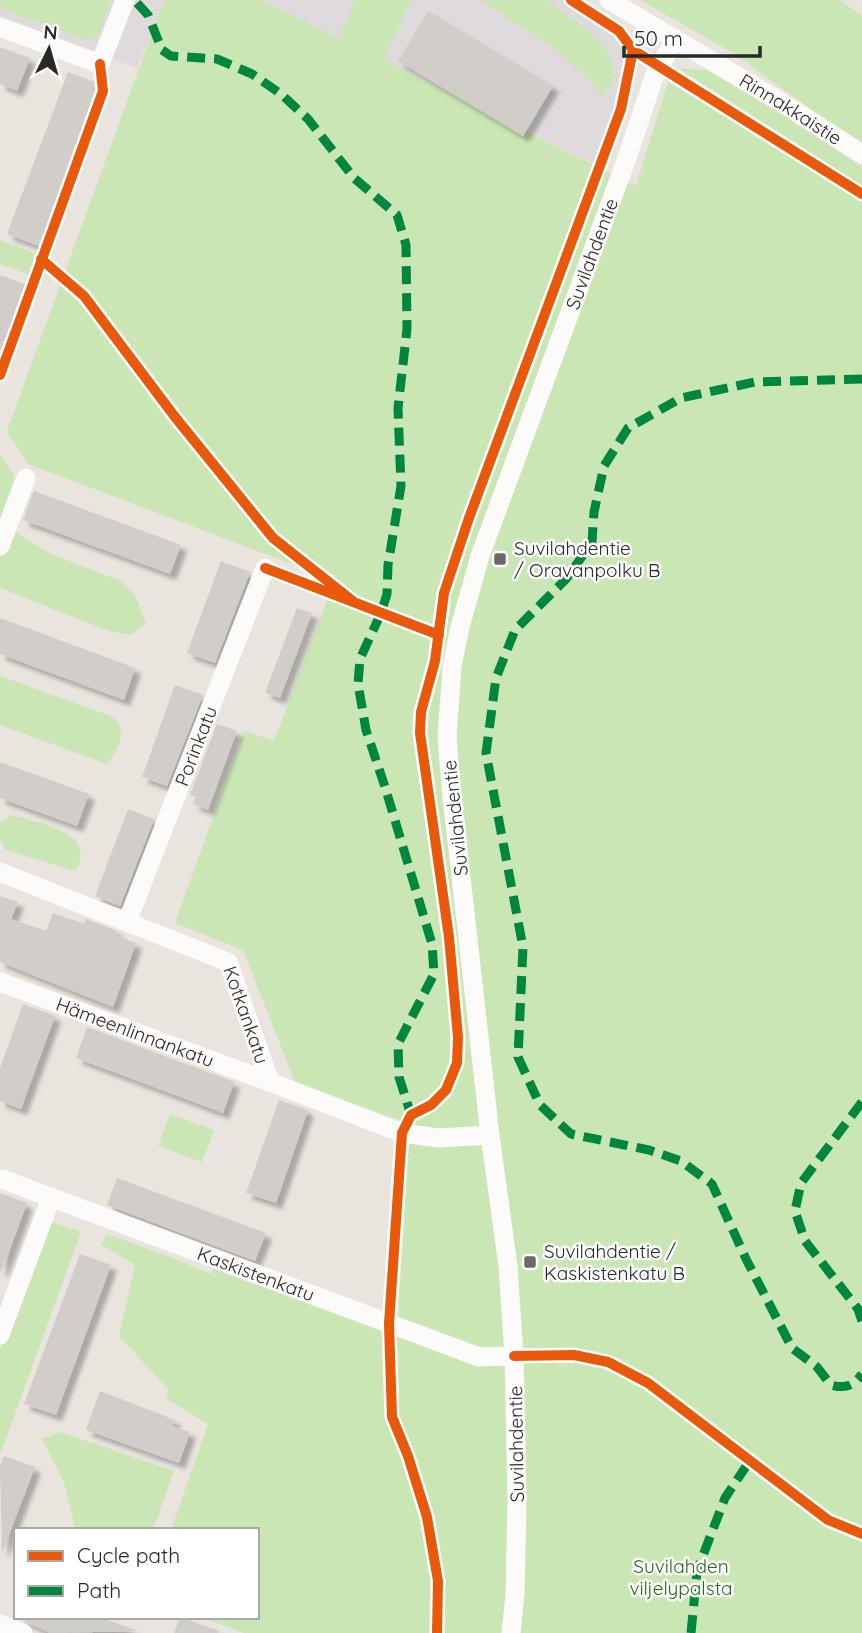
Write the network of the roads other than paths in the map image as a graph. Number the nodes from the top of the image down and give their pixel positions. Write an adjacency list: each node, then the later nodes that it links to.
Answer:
1 (125, 0): 3 (street)
2 (609, 0): 4 (street, Rinnakkaistie)
3 (0, 27)
4 (675, 39): 5 (street, Rinnakkaistie); 13 (street, Suvilahdentie)
5 (862, 154)
6 (26, 478): 7 (street)
7 (0, 546)
8 (265, 568): 10 (street, Porinkatu)
9 (0, 872): 10 (street, Kotkankatu)
10 (127, 922): 12 (street, Kotkankatu)
11 (0, 982): 12 (street, Hämeenlinnankatu)
12 (270, 1082): 13 (street, Kotkankatu)
13 (490, 1135): 17 (street, Suvilahdentie)
14 (2, 1179): 15 (street, Kaskistenkatu)
15 (51, 1198): 16 (street); 17 (street, Kaskistenkatu)
16 (0, 1335)
17 (514, 1356): 20 (street, Suvilahdentie)
18 (0, 1624): 19 (street)
19 (23, 1633)
20 (512, 1633)

